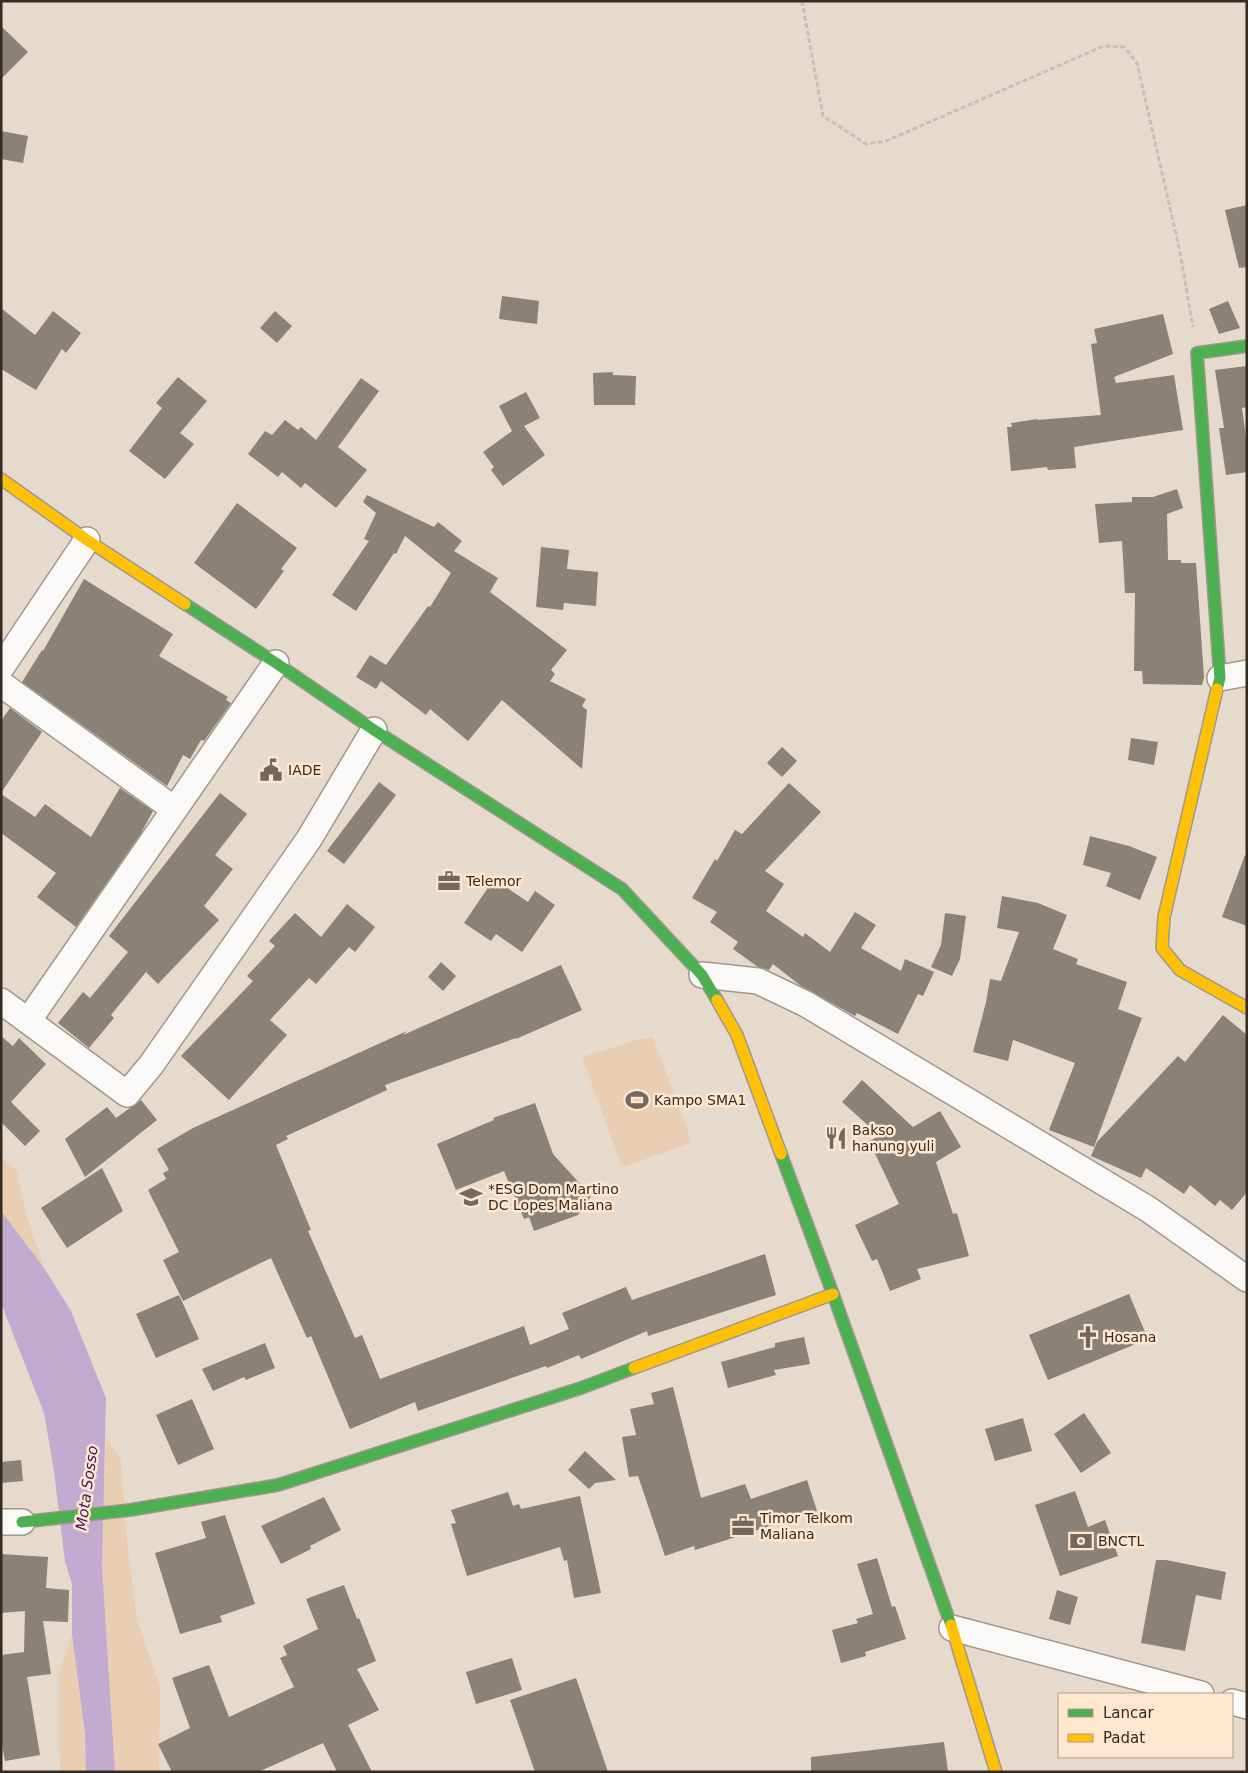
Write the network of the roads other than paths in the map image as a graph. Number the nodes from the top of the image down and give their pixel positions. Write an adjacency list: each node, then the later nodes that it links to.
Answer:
1 (1247, 346): 7 (main road)
2 (1, 480): 3 (main road)
3 (87, 540): 4 (main road); 5 (street)
4 (276, 663): 9 (main road); 10 (street)
5 (1, 668)
6 (1247, 673): 7 (street)
7 (1220, 678): 13 (main road)
8 (1, 684): 10 (street)
9 (374, 730): 11 (main road); 14 (street)
10 (174, 810): 14 (street)
11 (702, 975): 15 (street); 16 (main road)
12 (1, 1001): 14 (street)
13 (1247, 1008)
14 (28, 1020)
15 (1247, 1279)
16 (833, 1294): 17 (main road); 18 (main road)
17 (12, 1522)
18 (952, 1628): 19 (street); 22 (main road)
19 (1197, 1693)
20 (1233, 1702): 21 (street)
21 (1247, 1706)
22 (996, 1772)

